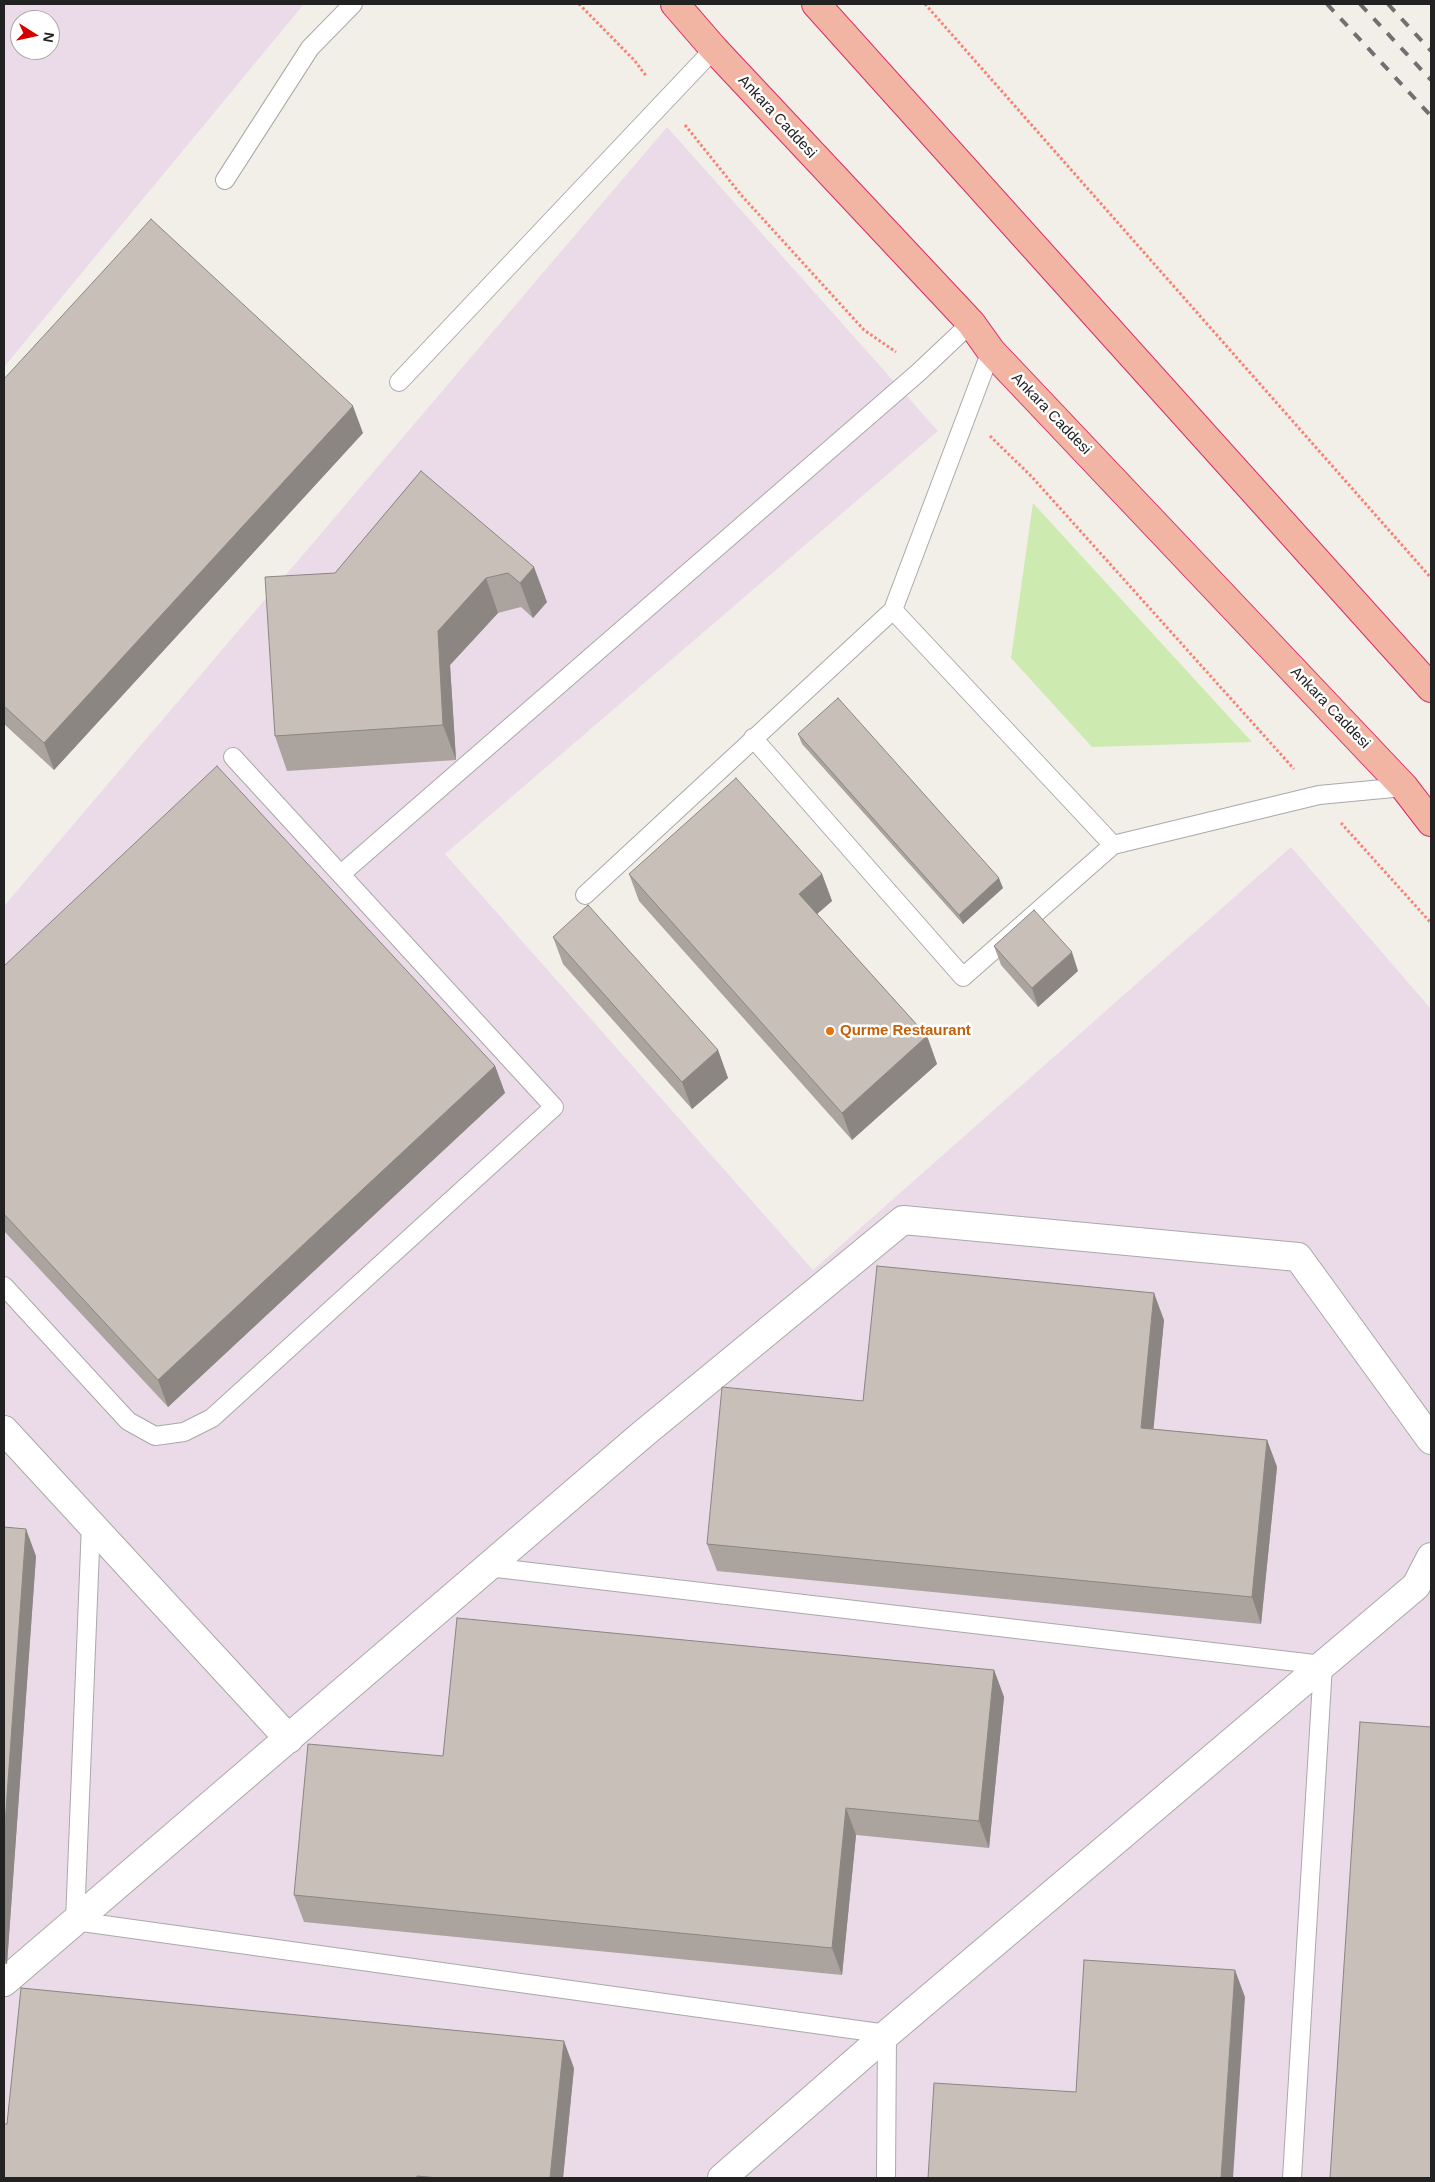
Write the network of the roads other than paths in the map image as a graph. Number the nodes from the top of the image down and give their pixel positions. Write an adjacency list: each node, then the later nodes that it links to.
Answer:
1 (353, 4): 5 (lane)
2 (675, 4): 4 (highway, Ankara Caddesi)
3 (816, 4): 10 (highway)
4 (714, 50): 6 (highway, Ankara Caddesi); 8 (lane)
5 (225, 180)
6 (971, 323): 7 (highway, Ankara Caddesi); 16 (lane)
7 (991, 351): 9 (lane); 13 (highway, Ankara Caddesi)
8 (399, 382)
9 (893, 610): 11 (lane); 15 (lane)
10 (1431, 688)
11 (753, 738): 15 (lane); 17 (lane)
12 (233, 757): 16 (lane)
13 (1404, 786): 14 (highway, Ankara Caddesi); 15 (lane)
14 (1431, 822)
15 (1113, 845)
16 (341, 874): 18 (lane)
17 (585, 895)
18 (4, 1286)
19 (4, 1430): 21 (street)
20 (1431, 1440): 23 (street)
21 (91, 1524): 25 (street); 26 (lane)
22 (1431, 1556): 24 (street)
23 (488, 1566): 24 (lane); 25 (street)
24 (1323, 1665): 28 (street); 31 (lane)
25 (289, 1739): 26 (street)
26 (75, 1921): 27 (street); 28 (lane)
27 (4, 1982)
28 (887, 2034): 29 (street); 30 (lane)
29 (722, 2178)
30 (886, 2178)
31 (1292, 2178)

